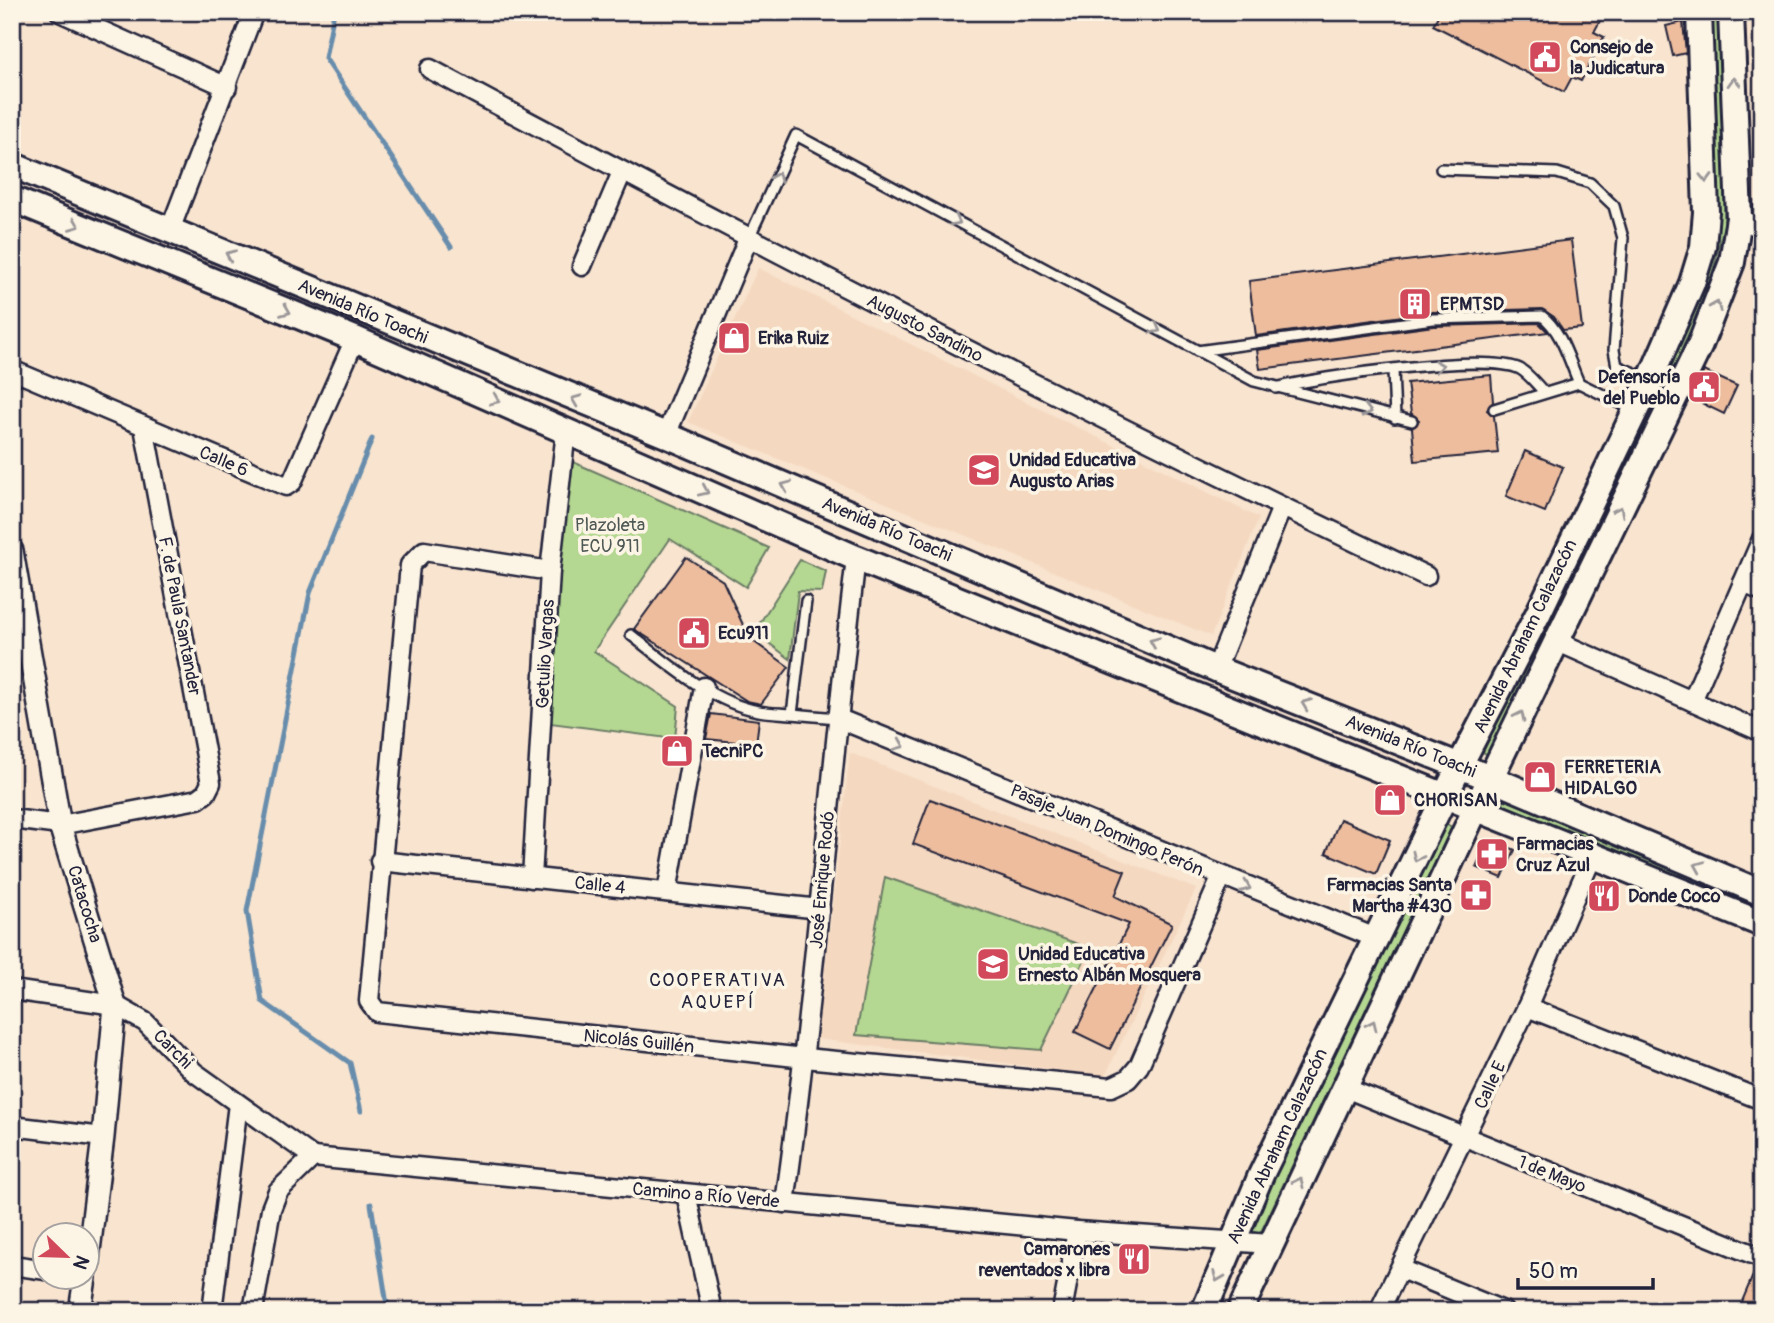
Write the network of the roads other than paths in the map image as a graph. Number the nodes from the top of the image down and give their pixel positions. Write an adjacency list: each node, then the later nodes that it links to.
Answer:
1 (60, 12): 6 (street)
2 (254, 12): 6 (street)
3 (1699, 12): 19 (main road, Avenida Abraham Calazacón, one-way to 19)
4 (1731, 12): 11 (main road, Avenida Abraham Calazacón, one-way to 4)
5 (430, 69): 9 (street, Augusto Sandino)
6 (227, 87): 12 (street)
7 (12, 165): 12 (main road, Avenida Río Toachi)
8 (1441, 169): 19 (lane)
9 (622, 172): 13 (street, Augusto Sandino); 14 (street)
10 (12, 199): 15 (main road, Avenida Río Toachi, one-way to 15)
11 (1755, 225): 41 (main road, Avenida Abraham Calazacón, one-way to 11)
12 (170, 230): 29 (main road, Avenida Río Toachi, one-way to 12)
13 (748, 239): 16 (lane, one-way to 16); 29 (street); 30 (street, Augusto Sandino)
14 (582, 266)
15 (355, 339): 27 (street, Calle 6); 28 (main road, Avenida Río Toachi, one-way to 28)
16 (1197, 351): 20 (lane); 21 (lane)
17 (12, 370): 27 (street, Calle 6)
18 (1394, 370): 21 (lane); 22 (lane, one-way to 22); 25 (lane)
19 (1650, 380): 24 (main road, Avenida Abraham Calazacón)
20 (1579, 383): 22 (lane); 24 (lane)
21 (1275, 388): 25 (lane, one-way to 25)
22 (1543, 391): 23 (lane)
23 (1494, 409)
24 (1635, 410): 48 (main road, Avenida Abraham Calazacón)
25 (1395, 418): 26 (lane)
26 (1412, 421)
27 (144, 427): 53 (street, F. de Paula Santander)
28 (566, 431): 33 (main road, Avenida Río Toachi, one-way to 33); 34 (street, Getulio Vargas)
29 (666, 435): 42 (main road, Avenida Río Toachi, one-way to 29)
30 (1282, 507): 35 (street, Augusto Sandino); 42 (street)
31 (1762, 539): 36 (street)
32 (12, 551): 39 (street, Catacocha)
33 (856, 558): 46 (street, José Enrique Rodó); 50 (main road, Avenida Río Toachi)
34 (550, 571): 55 (street, Nicolás Guillén); 56 (street, Getulio Vargas)
35 (1426, 576)
36 (1743, 583): 37 (street); 44 (street)
37 (1762, 591)
38 (806, 601): 45 (lane)
39 (17, 609): 53 (street, Catacocha)
40 (631, 635): 43 (lane)
41 (1556, 641): 44 (street); 49 (main road, Avenida Abraham Calazacón, one-way to 41)
42 (1216, 668): 48 (main road, Avenida Río Toachi, one-way to 42)
43 (704, 687): 45 (lane); 58 (street)
44 (1692, 701): 47 (street)
45 (792, 714): 46 (lane)
46 (837, 718): 57 (street, Pasaje Juan Domingo Perón, one-way to 57); 60 (street, José Enrique Rodó)
47 (1762, 732)
48 (1460, 765): 49 (main road, Avenida Río Toachi); 50 (main road, Avenida Abraham Calazacón)
49 (1490, 778): 51 (main road, Avenida Abraham Calazacón); 59 (main road, Avenida Río Toachi, one-way to 49)
50 (1446, 796): 51 (main road, Avenida Río Toachi); 62 (main road, Avenida Abraham Calazacón, one-way to 62)
51 (1476, 807): 54 (main road, Avenida Río Toachi); 67 (main road, Avenida Abraham Calazacón, one-way to 51)
52 (12, 819): 53 (street)
53 (60, 825): 64 (street, Catacocha)
54 (1593, 855): 61 (main road, Avenida Río Toachi); 65 (street, Calle E)
55 (380, 861): 56 (street, Calle 4); 66 (street, Nicolás Guillén)
56 (532, 878): 58 (street, Calle 4)
57 (1221, 878): 62 (street, Pasaje Juan Domingo Perón, one-way to 62); 66 (street, Nicolás Guillén)
58 (667, 892): 60 (street, Calle 4)
59 (1762, 893)
60 (820, 909): 66 (street, José Enrique Rodó)
61 (1762, 924)
62 (1378, 939): 78 (main road, Avenida Abraham Calazacón)
63 (12, 990): 64 (street, Carchi)
64 (115, 1005): 69 (street, Carchi); 71 (street, Catacocha)
65 (1527, 1007): 68 (street); 72 (street, Calle E)
66 (805, 1058): 75 (street, José Enrique Rodó)
67 (1343, 1087): 72 (street, 1 de Mayo); 79 (main road, Avenida Abraham Calazacón, one-way to 67)
68 (1762, 1100)
69 (238, 1104): 73 (street, Carchi); 86 (street)
70 (12, 1126): 71 (street)
71 (103, 1136): 76 (street, Catacocha)
72 (1465, 1139): 80 (street, 1 de Mayo); 83 (street, Calle E)
73 (313, 1157): 74 (street, Camino a Río Verde); 87 (street)
74 (686, 1194): 75 (street, Camino a Río Verde); 88 (street)
75 (785, 1203): 77 (street, Camino a Río Verde)
76 (93, 1222)
77 (1077, 1231): 78 (street, Camino a Río Verde); 89 (street)
78 (1231, 1242): 79 (street, Camino a Río Verde); 90 (main road, Avenida Abraham Calazacón, one-way to 90)
79 (1270, 1244): 91 (main road, Avenida Abraham Calazacón)
80 (1760, 1251)
81 (12, 1265): 82 (street)
82 (32, 1268)
83 (1401, 1269): 92 (street, Calle E); 93 (street)
84 (83, 1292): 85 (street)
85 (80, 1311)
86 (212, 1311)
87 (253, 1311)
88 (712, 1311)
89 (1062, 1311)
90 (1204, 1311)
91 (1240, 1311)
92 (1379, 1311)
93 (1503, 1311)

